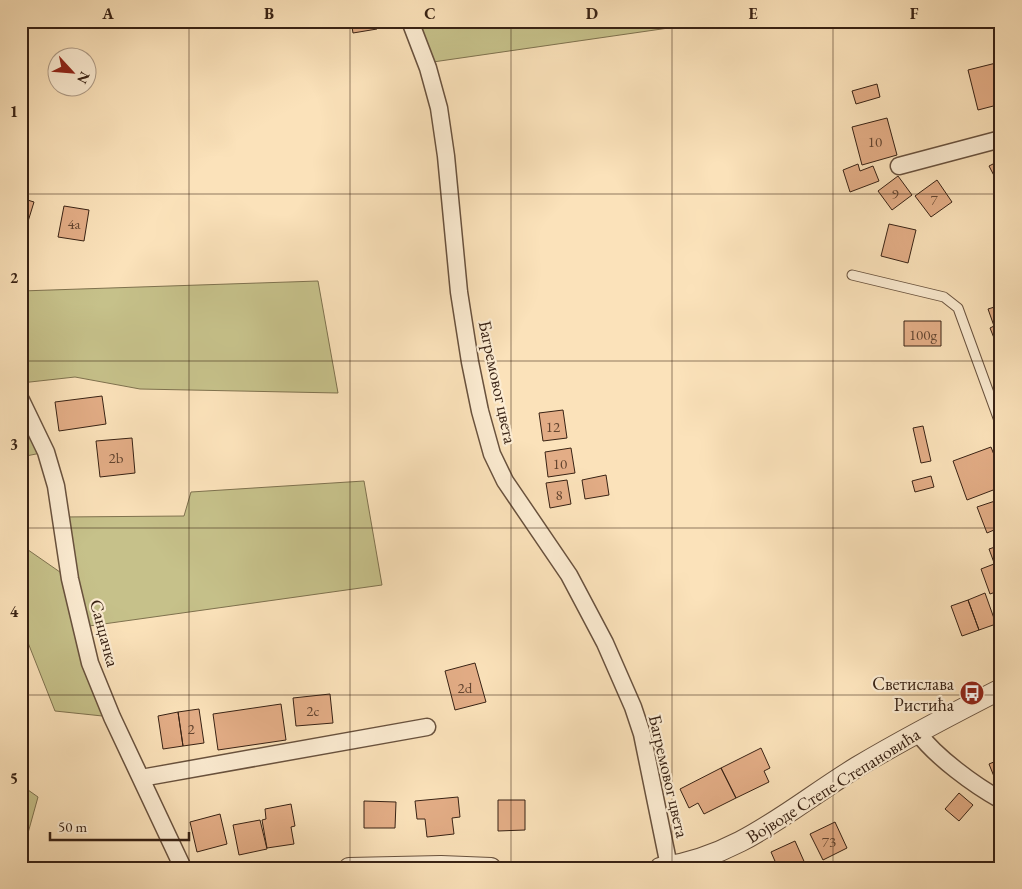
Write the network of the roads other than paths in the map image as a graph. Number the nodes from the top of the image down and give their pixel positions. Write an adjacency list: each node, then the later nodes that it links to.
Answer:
1 (410, 21): 12 (street, Багремовог цвета)
2 (1001, 139): 3 (street)
3 (899, 166)
4 (852, 275): 6 (lane)
5 (21, 400): 10 (street, Санџачка)
6 (1001, 426)
7 (1001, 689): 9 (street, Војводе Степе Степановића)
8 (427, 727): 10 (street)
9 (918, 732): 11 (street); 12 (street, Војводе Степе Степановића)
10 (141, 778): 13 (street, Санџачка)
11 (1001, 800)
12 (664, 867)
13 (183, 868)
14 (349, 868): 15 (street)
15 (491, 868)

